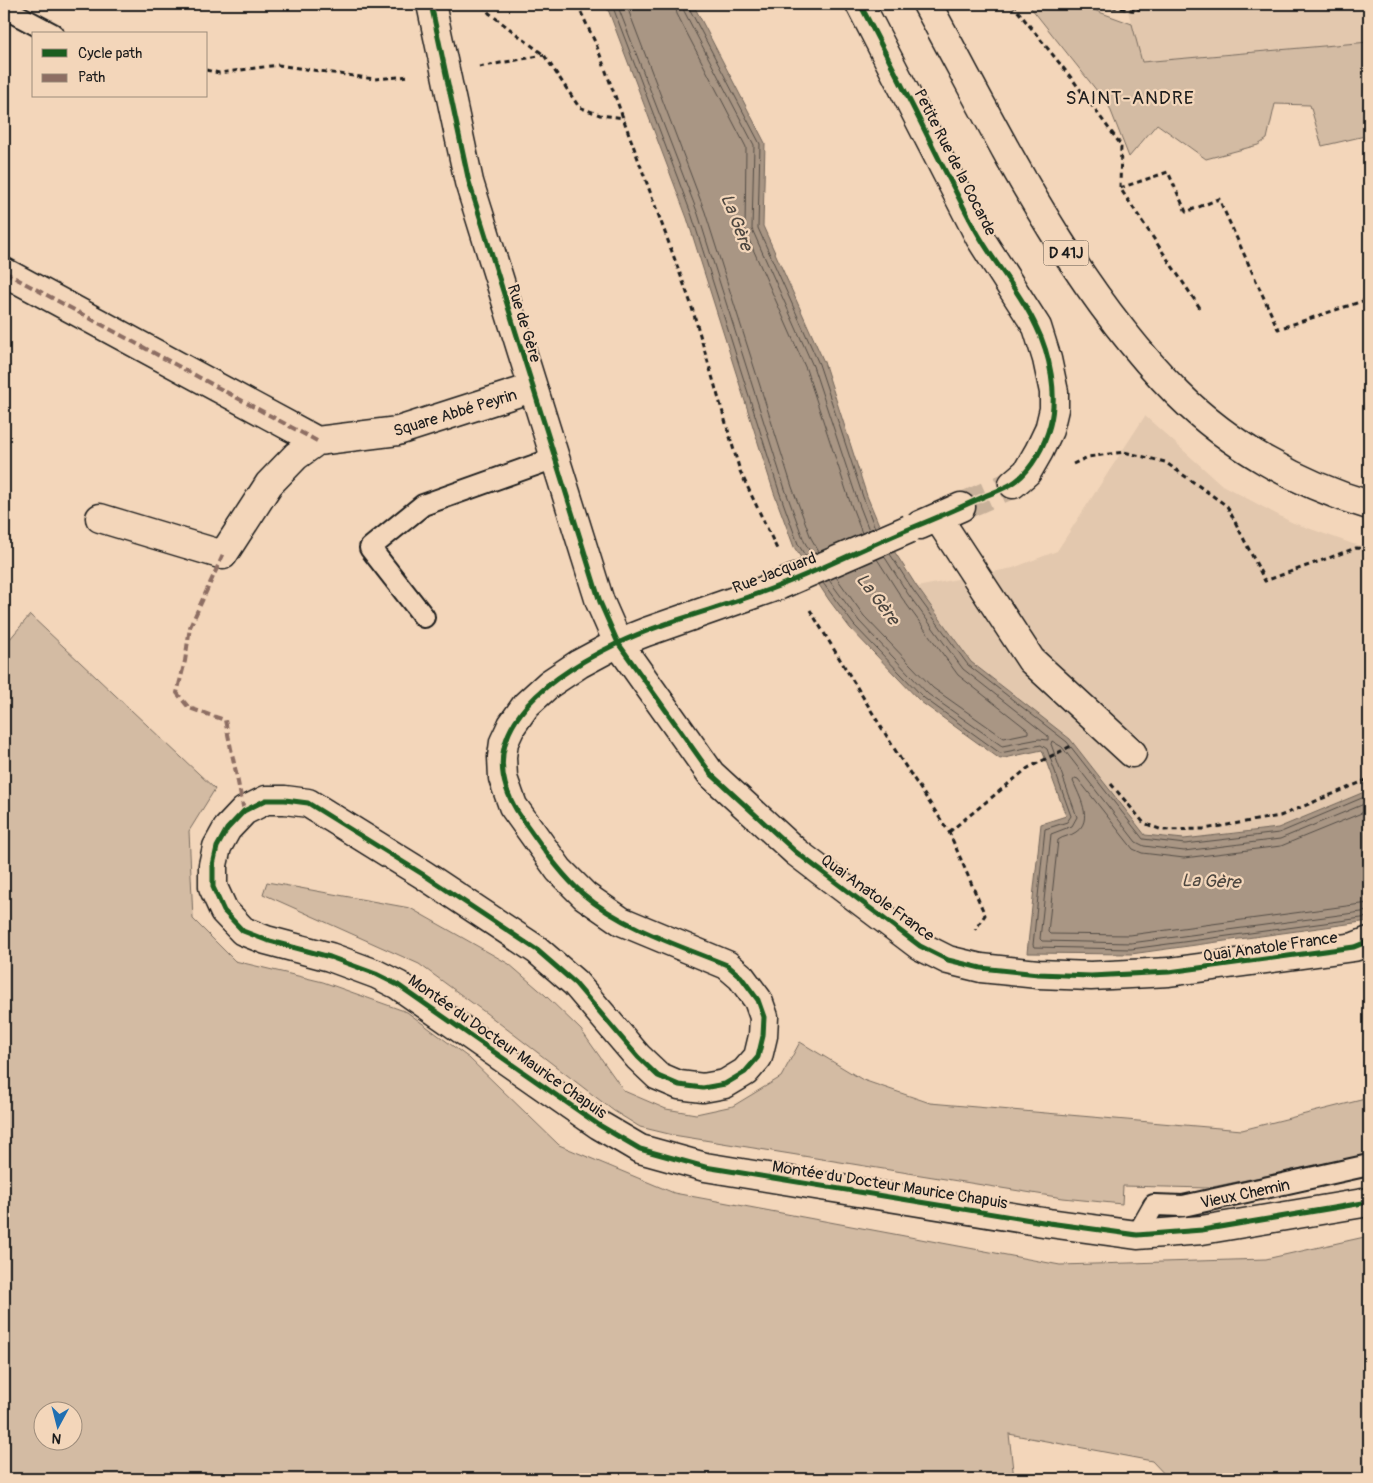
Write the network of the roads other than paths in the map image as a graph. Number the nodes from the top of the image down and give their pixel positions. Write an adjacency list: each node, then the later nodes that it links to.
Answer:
1 (6, 4): 5 (lane)
2 (431, 4): 7 (street, Rue de Gère)
3 (860, 4): 10 (street, Petite Rue de la Cocarde)
4 (927, 4): 11 (street, D 41J)
5 (49, 32)
6 (4, 272): 8 (street)
7 (532, 388): 8 (street, Square Abbé Peyrin); 9 (street, Rue de Gère)
8 (317, 441): 12 (street, Square Abbé Peyrin)
9 (555, 458): 13 (lane); 14 (street, Rue de Gère)
10 (1013, 484)
11 (1369, 505)
12 (100, 518)
13 (424, 617)
14 (618, 643): 15 (street, Rue Jacquard, bridge); 16 (street, Quai Anatole France); 19 (street, Montée du Docteur Maurice Chapuis)
15 (1132, 753)
16 (1369, 941)
17 (1369, 1166): 19 (lane, Vieux Chemin)
18 (1369, 1202): 19 (street, Montée du Docteur Maurice Chapuis)
19 (1137, 1235)

